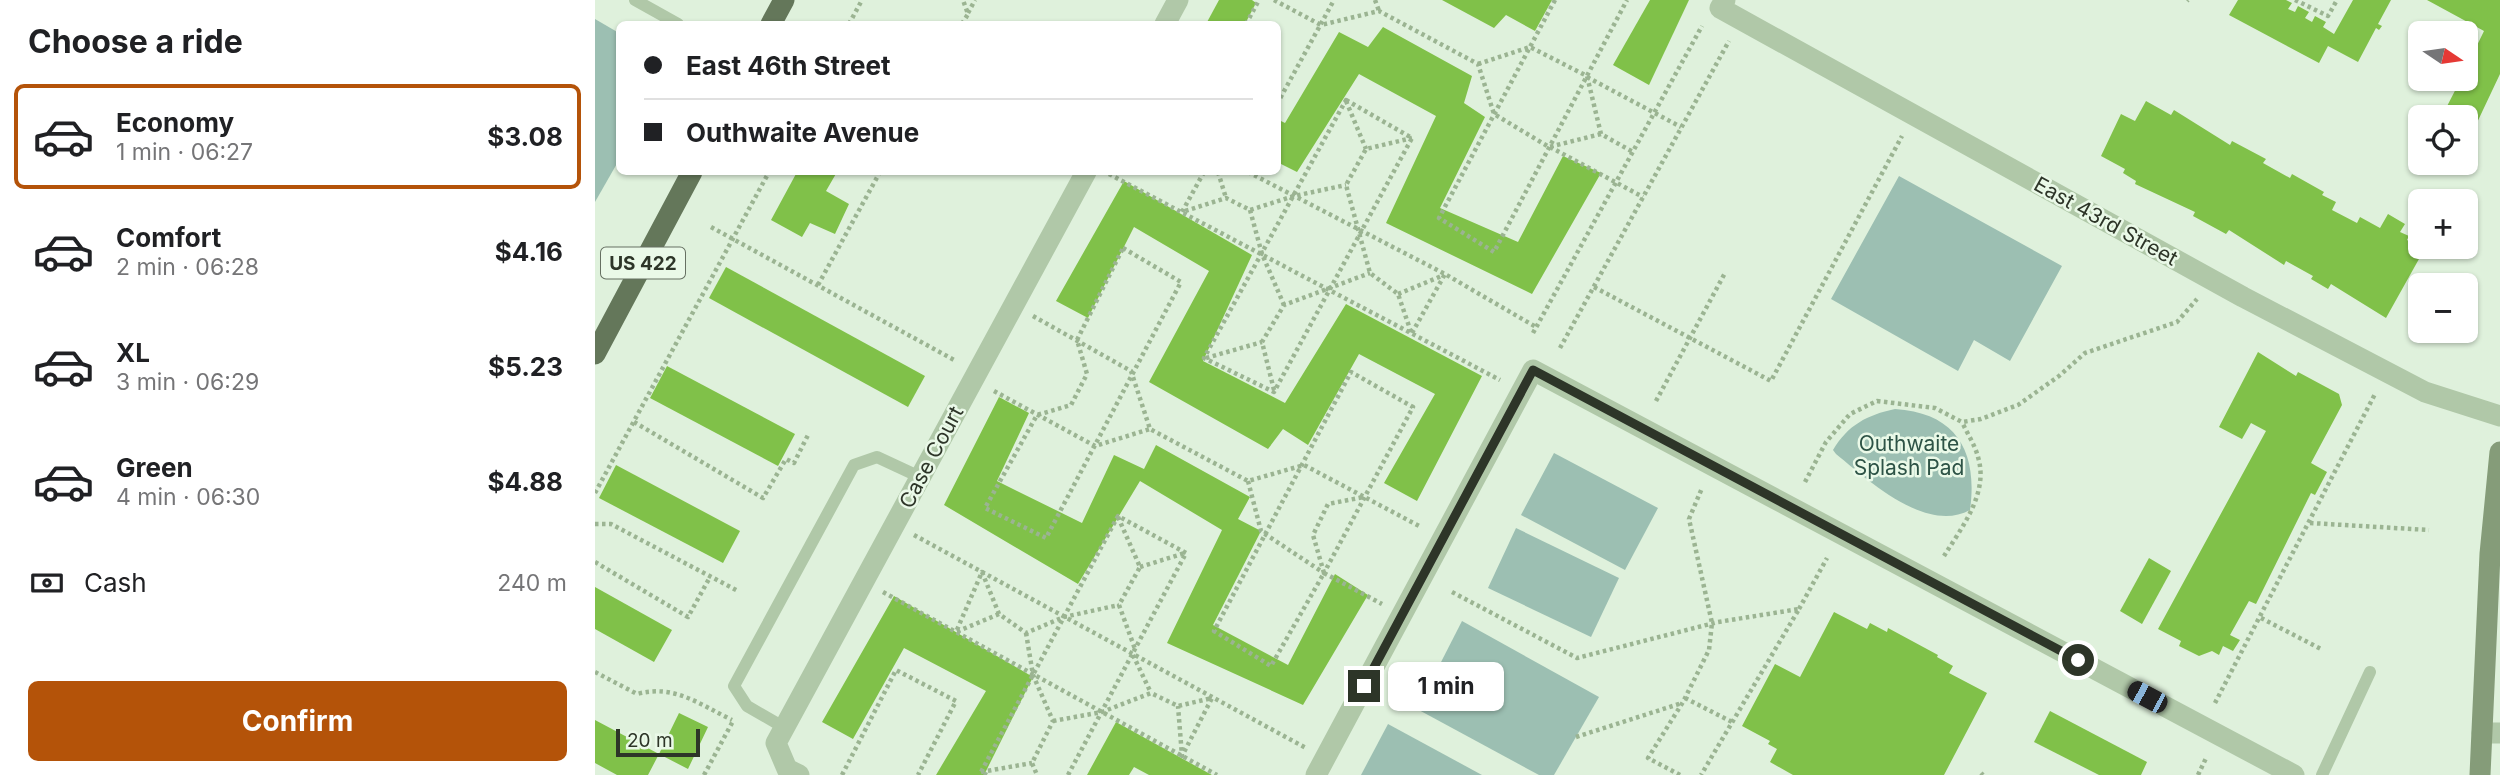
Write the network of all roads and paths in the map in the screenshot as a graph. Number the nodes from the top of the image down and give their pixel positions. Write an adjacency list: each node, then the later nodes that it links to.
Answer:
1 (635, 0): 18 (lane)
2 (784, 0): 19 (main road)
3 (862, 0): 20 (path)
4 (963, 0): 17 (path)
5 (975, 0): 17 (path)
6 (1178, 0): 22 (street)
7 (1259, 0): 23 (path)
8 (1274, 0): 24 (path)
9 (1334, 0): 24 (path)
10 (1375, 0): 16 (path)
11 (1555, 0): 27 (path)
12 (1627, 0): 29 (path)
13 (2295, 0): 14 (path)
14 (2337, 0)
15 (1722, 4): 87 (street, East 43rd Street)
16 (1379, 11): 24 (path); 28 (path)
17 (968, 14): 21 (path)
18 (673, 21)
19 (773, 21)
20 (851, 21)
21 (964, 21)
22 (1167, 21)
23 (1248, 21)
24 (1321, 25): 30 (path)
25 (1702, 26): 32 (path)
26 (1729, 41): 34 (path)
27 (1530, 47): 28 (path); 29 (path); 33 (path)
28 (1478, 64): 33 (path)
29 (1587, 76): 32 (path); 35 (path); 38 (path)
30 (1281, 97)
31 (1346, 100): 37 (path); 39 (path); 51 (path)
32 (1655, 113): 34 (path); 40 (path)
33 (1494, 114): 38 (path); 38 (path)
34 (1682, 128): 52 (path)
35 (1601, 134): 38 (path); 40 (path)
36 (1902, 136): 73 (path)
37 (1412, 138): 39 (path); 57 (path)
38 (1549, 147): 49 (path)
39 (1366, 149): 50 (path)
40 (1633, 152): 49 (path)
41 (690, 175): 77 (main road, US 422)
42 (767, 175): 58 (path)
43 (878, 175): 63 (path)
44 (1084, 175): 95 (street, Case Court)
45 (1111, 175): 55 (path)
46 (1202, 175): 55 (path)
47 (1220, 175): 53 (path)
48 (1254, 175): 51 (path)
49 (1617, 182): 52 (path); 70 (path)
50 (1346, 185): 51 (path); 57 (path)
51 (1294, 196): 54 (path); 57 (path); 59 (path)
52 (1643, 197): 64 (path)
53 (1226, 198): 54 (path); 55 (path)
54 (1250, 210): 59 (path)
55 (1182, 212): 59 (path)
56 (711, 227): 58 (path)
57 (1360, 230): 60 (path); 62 (path); 65 (path)
58 (733, 239): 63 (path); 88 (path)
59 (1262, 254): 65 (path); 68 (path); 78 (path)
60 (1370, 273): 65 (path); 66 (path)
61 (1724, 273): 73 (path)
62 (1445, 274): 66 (path); 70 (path); 71 (path)
63 (818, 285): 79 (path)
64 (1594, 287): 73 (path); 76 (path)
65 (1329, 290): 68 (path); 71 (path); 83 (path)
66 (1398, 294): 71 (path)
67 (2200, 296): 89 (path)
68 (1284, 305): 75 (path)
69 (1027, 313): 74 (path)
70 (1536, 327): 72 (path)
71 (1412, 333): 81 (path)
72 (1533, 334)
73 (1690, 338): 85 (path)
74 (1077, 340): 80 (path); 80 (path); 86 (path)
75 (1262, 341): 78 (path); 83 (path)
76 (1560, 348)
77 (595, 354)
78 (1204, 358): 83 (path)
79 (964, 365)
80 (1133, 375): 90 (path); 92 (path)
81 (1501, 381)
82 (987, 388): 86 (path)
83 (1275, 392)
84 (2375, 394): 102 (path)
85 (1656, 401)
86 (1037, 415): 92 (path); 92 (path)
87 (2500, 416)
88 (634, 422): 91 (path); 99 (path)
89 (1962, 422): 97 (path); 109 (path)
90 (1150, 429): 92 (path); 96 (path)
91 (808, 435)
92 (1095, 446)
93 (2500, 452): 143 (street)
94 (1301, 466): 96 (path); 100 (path); 100 (path); 107 (path)
95 (921, 477): 144 (street, Case Court); 144 (lane)
96 (1248, 481): 107 (path)
97 (1805, 482)
98 (1702, 488): 125 (path)
99 (595, 493)
100 (1364, 497): 104 (path); 114 (path); 114 (path)
101 (1118, 516): 108 (path); 112 (path); 123 (path)
102 (2310, 523): 105 (path); 124 (path)
103 (595, 524): 115 (path)
104 (1421, 527)
105 (2429, 530)
106 (907, 532): 113 (path)
107 (1265, 534): 114 (path); 114 (path)
108 (1186, 553): 112 (path); 129 (path)
109 (1944, 556)
110 (1827, 558): 121 (path)
111 (595, 562): 115 (path)
112 (1140, 567): 120 (path)
113 (982, 572): 122 (path); 123 (path); 126 (path)
114 (1324, 573): 119 (path)
115 (711, 577): 117 (path)
116 (876, 588): 126 (path)
117 (738, 591)
118 (1452, 592): 125 (path)
119 (1382, 604)
120 (1119, 605): 123 (path); 129 (path)
121 (1800, 609): 125 (path); 141 (path)
122 (999, 614): 126 (path); 127 (path)
123 (1064, 617): 127 (path); 129 (path); 132 (path)
124 (2261, 618): 128 (path); 136 (path)
125 (1712, 624): 135 (path)
126 (955, 632): 132 (path)
127 (1026, 633): 132 (path)
128 (2321, 649)
129 (1134, 651): 133 (path); 134 (path); 138 (path)
130 (595, 672): 139 (path)
131 (2370, 672): 164 (lane)
132 (1033, 675): 138 (path); 140 (path); 150 (path)
133 (1151, 694): 137 (path); 138 (path)
134 (1212, 698): 137 (path); 146 (path); 147 (path)
135 (1684, 700): 141 (path); 145 (path); 160 (path)
136 (2215, 703)
137 (1178, 706): 147 (path)
138 (1102, 712): 140 (path); 147 (path); 157 (path)
139 (733, 721): 142 (path); 151 (path)
140 (1053, 721): 149 (path)
141 (1734, 723): 161 (path)
142 (744, 726)
143 (2491, 733): 165 (street)
144 (781, 736): 152 (street)
145 (1576, 737)
146 (1307, 749)
147 (1182, 756): 158 (path)
148 (2207, 756): 162 (path)
149 (1032, 763): 150 (path); 156 (path)
150 (981, 772): 155 (path)
151 (704, 775)
152 (799, 775)
153 (842, 775): 154 (path)
154 (918, 775)
155 (987, 775)
156 (1037, 775)
157 (1068, 775)
158 (1217, 775)
159 (1316, 775): 163 (street)
160 (1680, 775)
161 (1701, 775)
162 (2198, 775)
163 (2294, 775)
164 (2322, 775)
165 (2480, 775)

